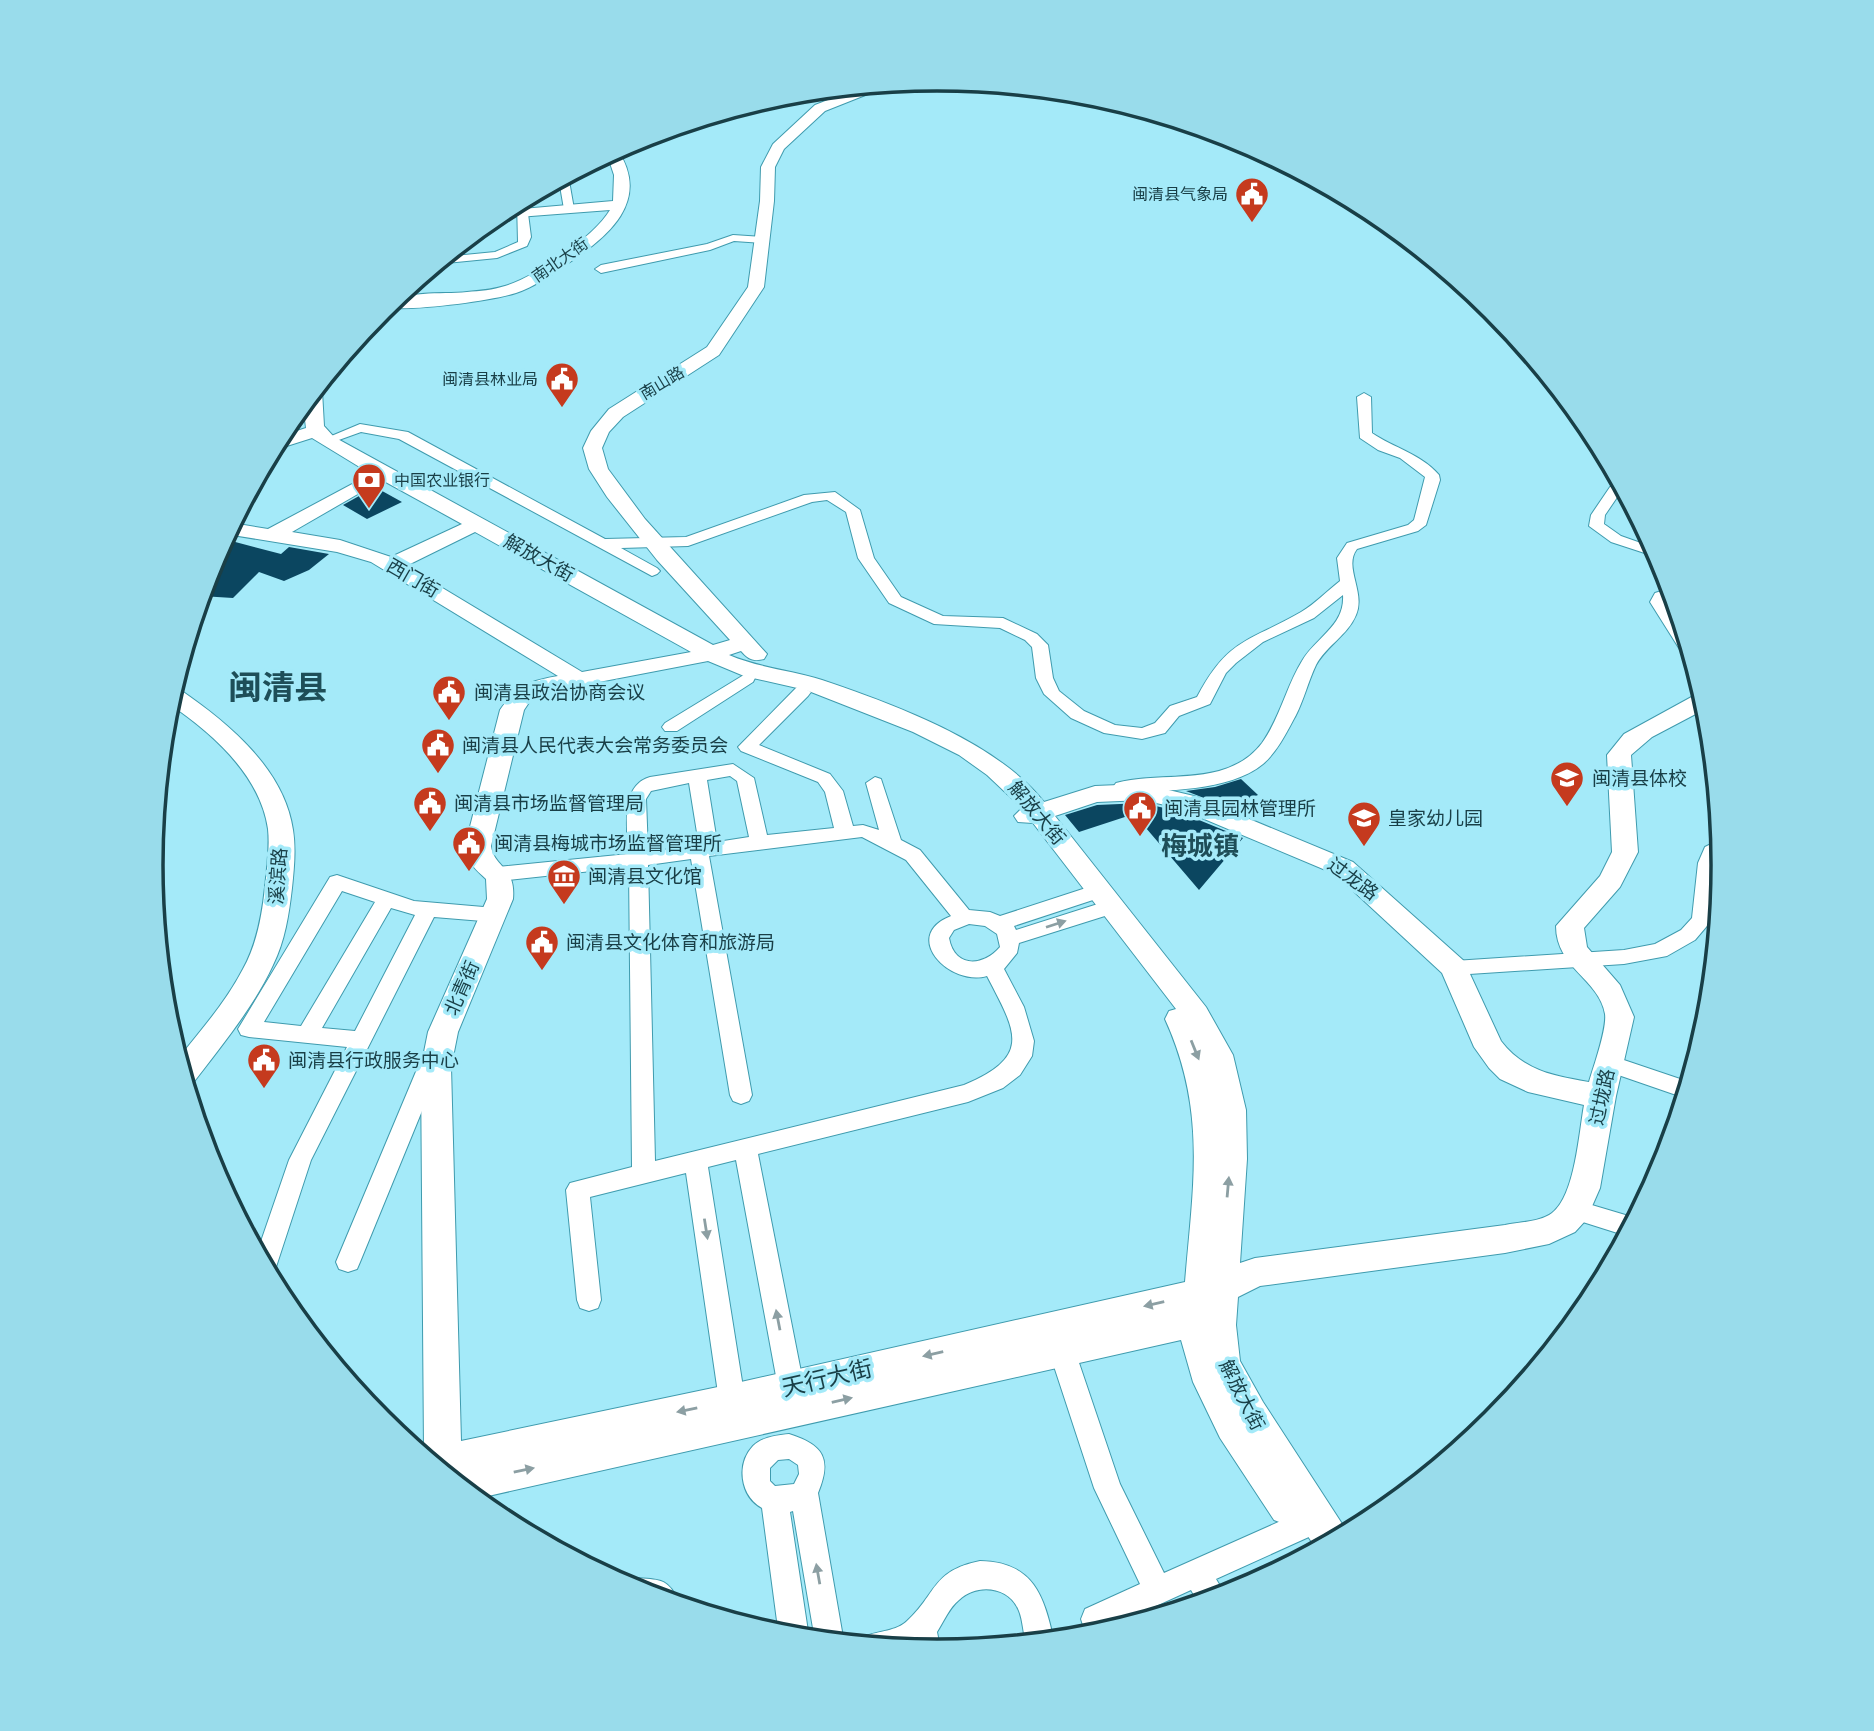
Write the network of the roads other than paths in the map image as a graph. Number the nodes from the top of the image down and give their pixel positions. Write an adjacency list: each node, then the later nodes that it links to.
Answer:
1 (848, 97): 8 (street, 南山路)
2 (615, 161): 4 (street)
3 (565, 187): 6 (street)
4 (619, 205): 6 (street); 13 (street, 南北大街)
5 (532, 207): 6 (street)
6 (569, 209)
7 (523, 212): 10 (street)
8 (763, 240): 12 (street); 24 (street, 南山路)
9 (525, 250): 11 (street)
10 (455, 259)
11 (448, 265)
12 (601, 269)
13 (407, 301)
14 (1364, 397): 29 (street)
15 (314, 406): 17 (street)
16 (307, 416): 17 (street)
17 (317, 435): 18 (street); 19 (street, 解放大街); 25 (street); 33 (street, 解放大街)
18 (288, 442)
19 (373, 479): 21 (street, 解放大街); 23 (street)
20 (1615, 491): 26 (street)
21 (467, 529): 27 (street); 33 (street, 解放大街)
22 (239, 531): 23 (street, 西门街)
23 (272, 536): 27 (street, 西门街)
24 (654, 543): 25 (street); 29 (street); 32 (street, 南山路)
25 (604, 544): 28 (street)
26 (1644, 550)
27 (390, 565): 35 (street, 西门街)
28 (652, 571)
29 (1350, 581): 42 (street)
30 (1662, 595): 31 (street)
31 (1672, 624)
32 (745, 643): 33 (street); 36 (street, 南山路)
33 (701, 657): 34 (street, 解放大街); 35 (street); 36 (street, 解放大街)
34 (747, 678): 36 (street, 解放大街); 39 (street)
35 (578, 679): 50 (street)
36 (794, 685): 43 (street, 解放大街); 44 (street)
37 (180, 700): 64 (street, 溪滨路)
38 (1695, 705): 57 (street, 过垅路)
39 (671, 727)
40 (697, 775): 45 (street); 47 (street); 49 (street)
41 (876, 783): 46 (street)
42 (1095, 794): 43 (street, 过龙路); 59 (street, 过龙路)
43 (1032, 814): 52 (street, 解放大街); 76 (street, 解放大街, one-way to 43)
44 (845, 831): 45 (street); 46 (street)
45 (759, 842): 47 (street)
46 (892, 842): 55 (street)
47 (704, 850): 49 (street); 66 (street)
48 (1712, 855): 57 (street)
49 (638, 860): 50 (street); 70 (street)
50 (498, 874): 54 (street, 北青街)
51 (386, 900): 53 (street); 61 (street); 61 (street)
52 (1095, 902): 56 (street); 76 (street, 解放大街, one-way to 76)
53 (428, 910): 54 (street); 62 (street)
54 (495, 915): 60 (street, 北青街)
55 (964, 918): 56 (street); 58 (street)
56 (1005, 931): 58 (street)
57 (1582, 959): 59 (street); 63 (street, 过垅路)
58 (992, 966): 68 (street)
59 (1454, 968): 67 (street, 过龙路)
60 (443, 1032): 74 (street); 80 (street, 北青街)
61 (307, 1035): 62 (street)
62 (361, 1040): 73 (street)
63 (1609, 1063): 65 (street); 67 (street, 过垅路)
64 (189, 1066)
65 (1678, 1087)
66 (741, 1096)
67 (1601, 1096): 71 (street, 过垅路)
68 (746, 1150): 69 (street); 79 (street, one-way to 68)
69 (696, 1162): 70 (street); 78 (street, one-way to 78)
70 (644, 1174): 75 (street)
71 (1575, 1210): 72 (street); 76 (street)
72 (1623, 1224)
73 (268, 1256)
74 (348, 1262)
75 (589, 1300)
76 (1210, 1305): 77 (street); 79 (street, 天行大街, one-way to 79); 85 (street, 解放大街); 86 (street, 解放大街)
77 (1062, 1351): 79 (street, one-way to 77); 88 (street)
78 (732, 1400): 79 (street, 天行大街); 81 (street, 天行大街, one-way to 81)
79 (777, 1418): 82 (street, one-way to 79); 83 (street); 84 (street)
80 (444, 1462)
81 (452, 1469)
82 (453, 1470)
83 (804, 1493): 84 (street); 92 (street, one-way to 83)
84 (774, 1499): 91 (street)
85 (1327, 1534)
86 (1309, 1538): 87 (street)
87 (1197, 1574): 88 (street); 89 (street)
88 (1158, 1591): 90 (street)
89 (1207, 1591)
90 (1096, 1623)
91 (792, 1626)
92 (828, 1632)
93 (1038, 1633): 94 (street)
94 (924, 1639)

